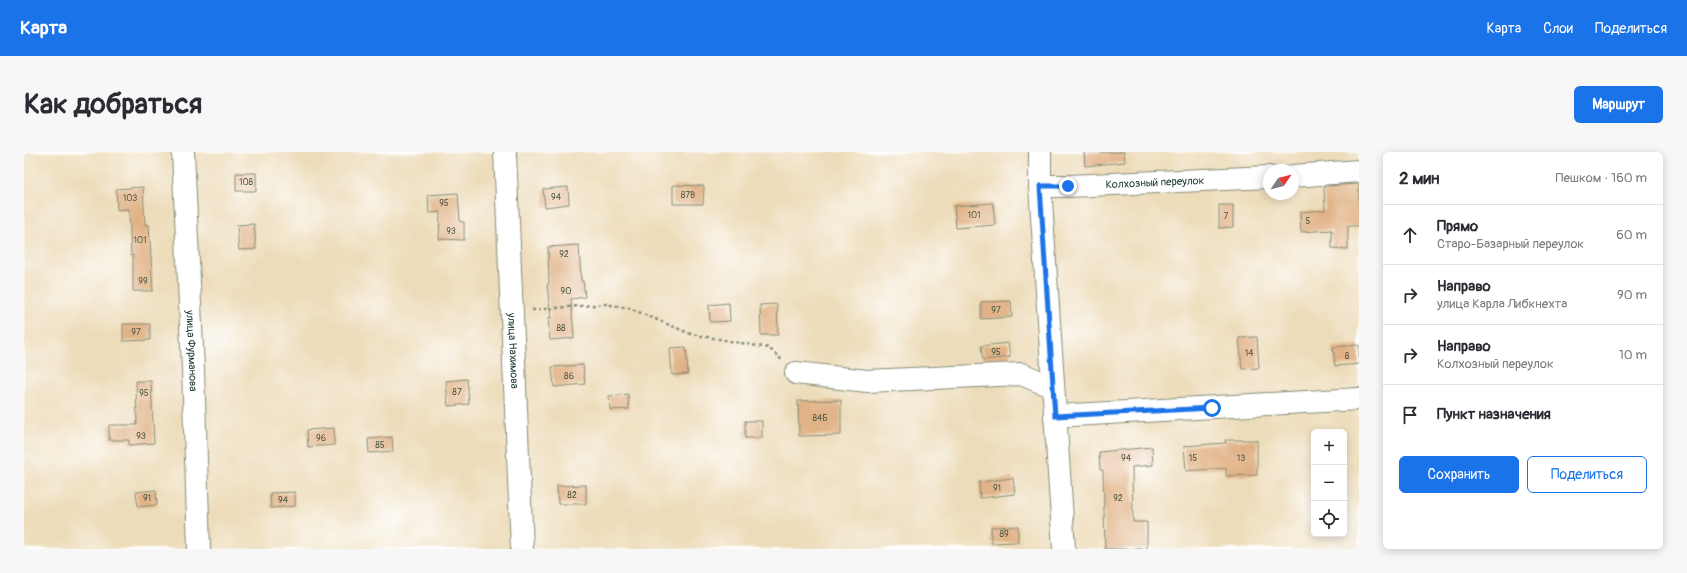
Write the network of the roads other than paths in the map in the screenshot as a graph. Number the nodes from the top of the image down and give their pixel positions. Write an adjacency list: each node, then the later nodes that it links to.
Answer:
1 (183, 152): 12 (street, улица Фурманова)
2 (504, 152): 13 (street, улица Нахимова)
3 (1040, 152): 7 (street)
4 (1359, 171): 5 (street)
5 (1299, 176)
6 (1263, 177): 7 (street, Колхозный переулок)
7 (1040, 186): 9 (street)
8 (796, 373): 9 (street)
9 (1053, 387): 11 (street)
10 (1359, 399): 11 (street)
11 (1055, 416): 14 (street)
12 (198, 549)
13 (522, 549)
14 (1064, 549)

